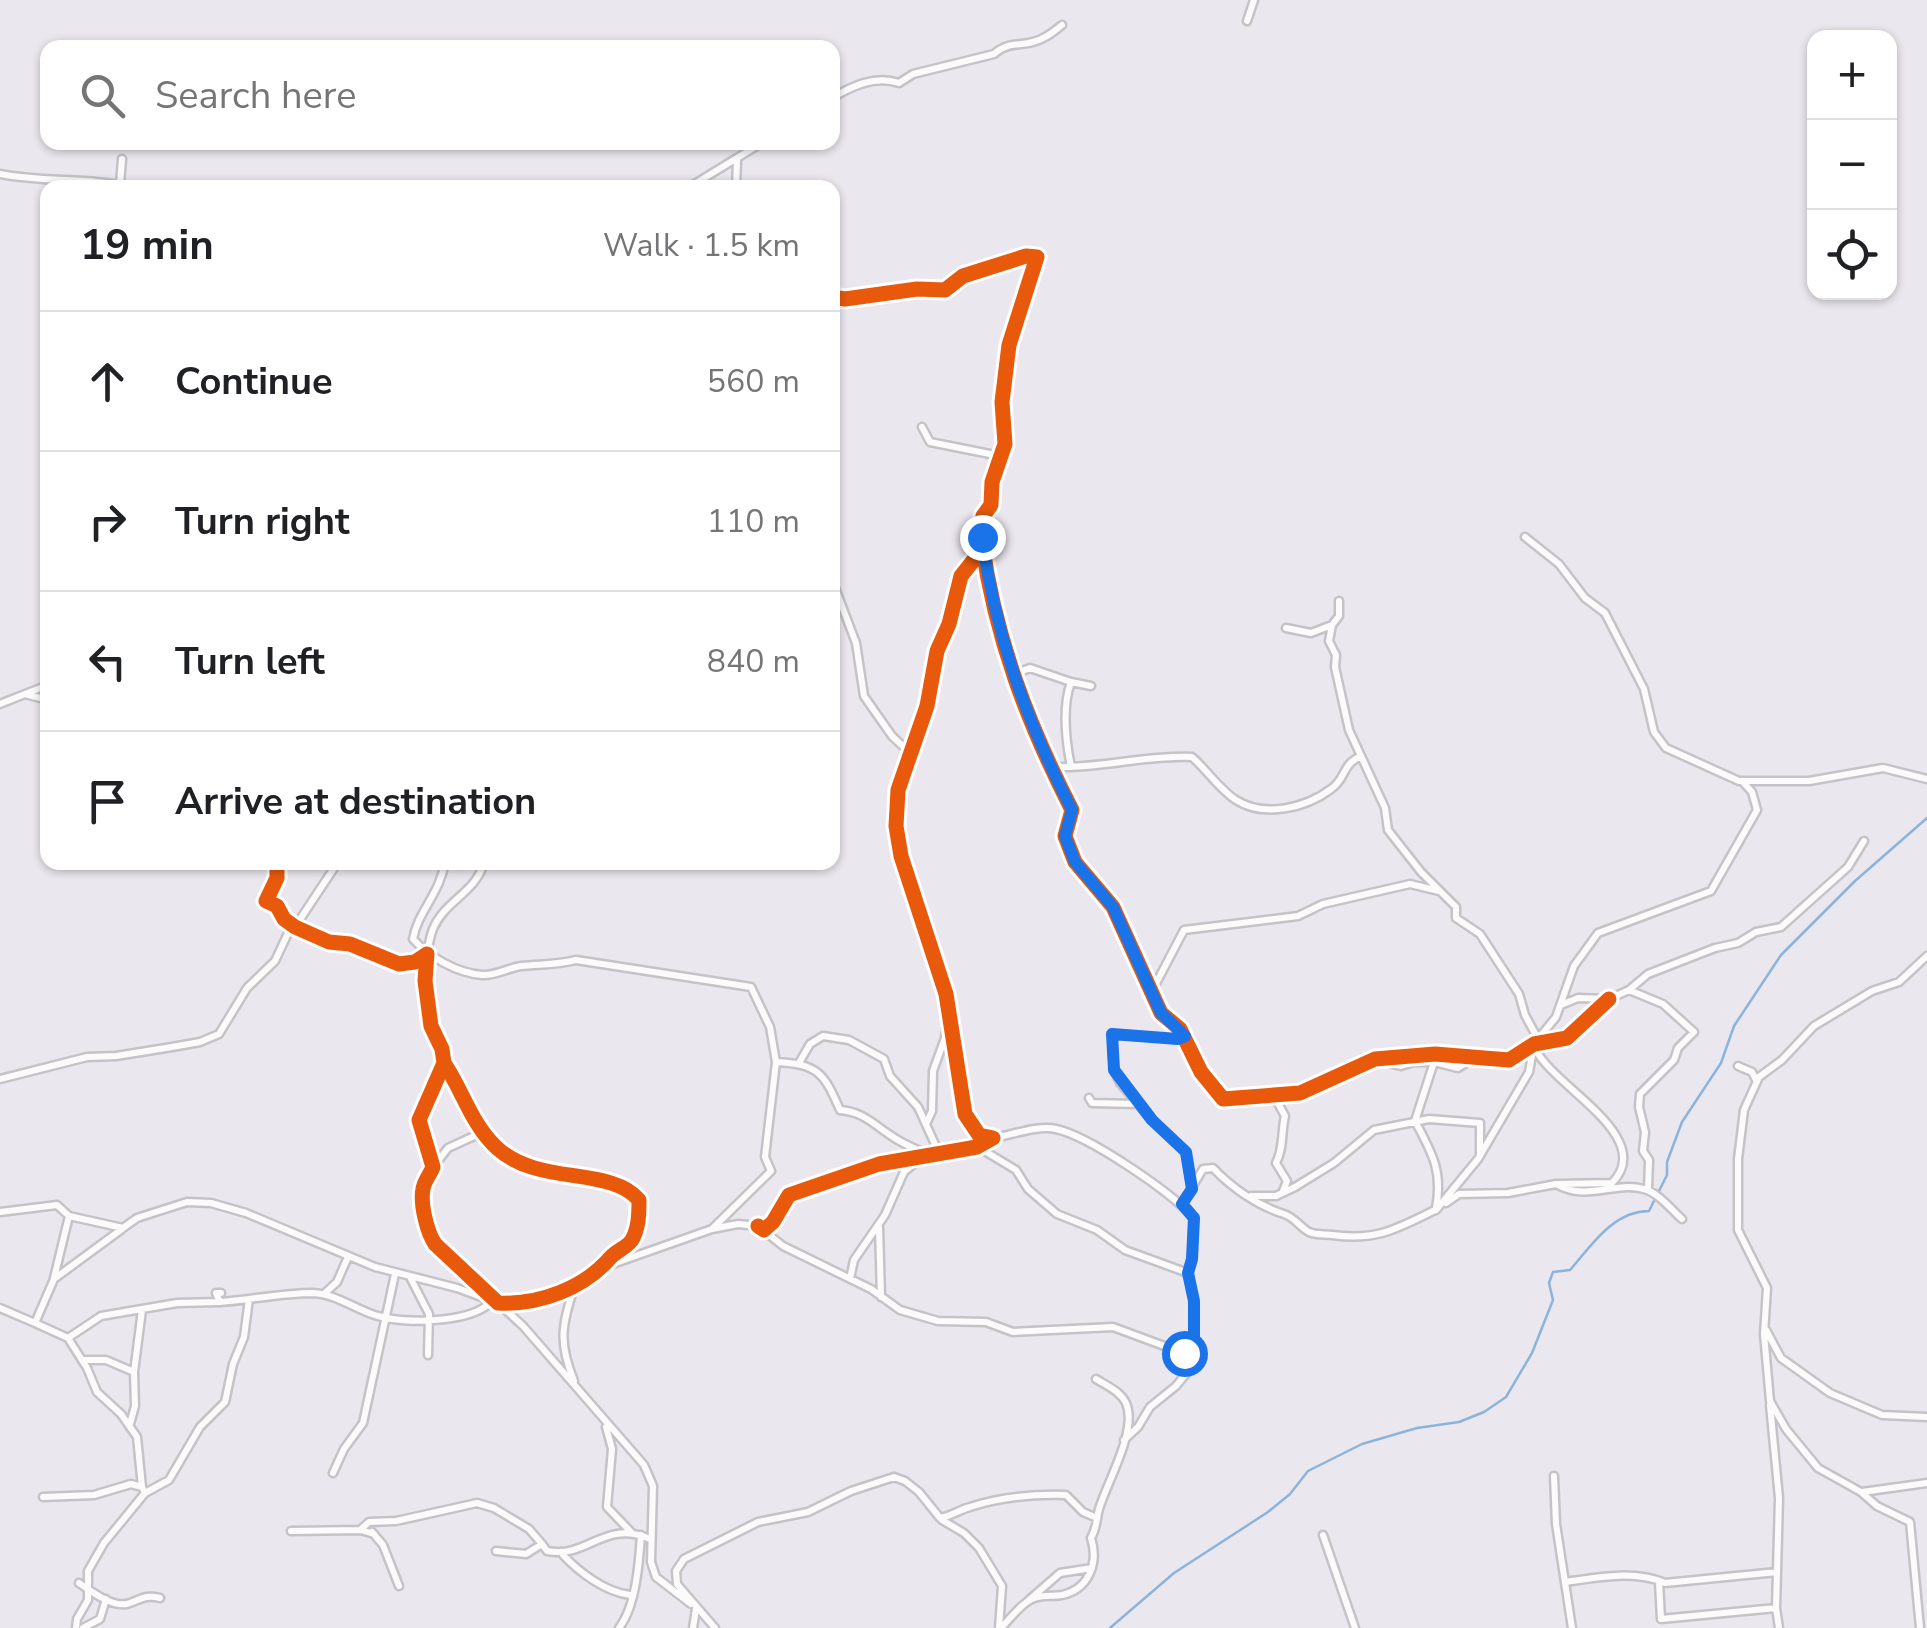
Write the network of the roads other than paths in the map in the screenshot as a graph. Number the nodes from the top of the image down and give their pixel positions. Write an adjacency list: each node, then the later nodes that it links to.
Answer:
1 (1254, 0): 2 (street)
2 (1246, 21)
3 (1062, 25): 4 (street)
4 (840, 93)
5 (751, 150): 7 (street)
6 (122, 159): 9 (street)
7 (737, 160): 10 (street); 11 (street)
8 (0, 174): 12 (street)
9 (120, 180)
10 (702, 180)
11 (736, 180)
12 (40, 181)
13 (840, 298): 15 (street)
14 (922, 427): 15 (street)
15 (1000, 456): 17 (street)
16 (1525, 536): 34 (street)
17 (982, 537): 22 (street); 29 (street)
18 (840, 601): 29 (street)
19 (1338, 601): 20 (street)
20 (1332, 625): 21 (street); 30 (street)
21 (1286, 628)
22 (1012, 676): 23 (street); 31 (street)
23 (1071, 682): 24 (street); 32 (street)
24 (1091, 686)
25 (40, 688): 26 (street)
26 (25, 694): 27 (street); 28 (street)
27 (40, 698)
28 (0, 704)
29 (911, 754): 48 (street)
30 (1361, 756): 32 (street); 40 (street)
31 (1050, 768): 32 (street); 45 (street)
32 (1072, 768)
33 (1927, 780): 34 (street)
34 (1742, 781): 47 (street)
35 (1864, 841): 44 (street)
36 (277, 870): 41 (street)
37 (333, 870): 41 (street)
38 (443, 870): 42 (street)
39 (480, 870): 42 (street)
40 (1442, 892): 45 (street); 50 (street)
41 (295, 927): 42 (street); 58 (street)
42 (427, 954): 53 (street); 55 (street)
43 (1927, 956): 59 (street)
44 (1629, 990): 46 (street); 74 (street)
45 (1152, 993): 49 (street)
46 (1608, 999): 47 (street); 50 (street)
47 (1560, 1006): 50 (street)
48 (949, 1009): 64 (street); 66 (street)
49 (1185, 1036): 60 (street); 62 (street)
50 (1537, 1043): 51 (street); 69 (street); 72 (street)
51 (1476, 1058): 52 (street); 54 (street)
52 (1373, 1060): 54 (street); 60 (street)
53 (776, 1062): 56 (street); 85 (street)
54 (1434, 1062): 63 (street)
55 (444, 1063): 65 (street); 71 (street)
56 (799, 1063): 64 (street); 70 (street)
57 (1738, 1066): 59 (street)
58 (0, 1080)
59 (1756, 1081): 105 (street)
60 (1274, 1096): 75 (street)
61 (1089, 1098): 62 (street)
62 (1140, 1104): 73 (street)
63 (1415, 1120): 69 (street); 75 (street); 78 (street)
64 (926, 1123): 68 (street)
65 (483, 1132): 71 (street); 87 (street)
66 (993, 1138): 67 (street); 77 (street)
67 (977, 1147): 68 (street); 88 (street)
68 (940, 1153): 70 (street)
69 (1480, 1155): 78 (street)
70 (927, 1156): 82 (street); 83 (street)
71 (433, 1166): 99 (street)
72 (1556, 1184): 74 (street); 78 (street)
73 (1192, 1189): 76 (street); 77 (street)
74 (1648, 1189): 81 (street)
75 (1283, 1192): 76 (street)
76 (1250, 1196): 78 (street)
77 (1182, 1204): 88 (street)
78 (1436, 1210)
79 (0, 1212): 80 (street)
80 (69, 1216): 84 (street); 91 (street)
81 (1682, 1218)
82 (879, 1220): 92 (street); 96 (street)
83 (758, 1226): 85 (street); 92 (street)
84 (123, 1228): 86 (street); 91 (street)
85 (712, 1229): 87 (street)
86 (348, 1257): 89 (street); 95 (street)
87 (604, 1268): 93 (street)
88 (1188, 1273): 108 (street)
89 (395, 1274): 90 (street); 102 (street)
90 (410, 1278): 99 (street); 103 (street)
91 (54, 1279): 104 (street)
92 (850, 1279): 96 (street)
93 (574, 1286): 99 (street); 112 (street)
94 (220, 1293): 98 (street)
95 (324, 1294): 97 (street); 102 (street)
96 (881, 1296): 108 (street)
97 (249, 1298): 98 (street); 121 (street)
98 (220, 1302): 101 (street)
99 (495, 1303): 103 (street); 112 (street)
100 (0, 1308): 104 (street)
101 (142, 1310): 106 (street); 110 (street)
102 (386, 1317): 103 (street); 118 (street)
103 (428, 1320): 107 (street)
104 (35, 1322): 106 (street)
105 (1764, 1324): 113 (street); 114 (street)
106 (68, 1338): 109 (street)
107 (428, 1355)
108 (1194, 1357): 117 (street)
109 (83, 1360): 110 (street); 116 (street)
110 (134, 1372): 116 (street)
111 (1096, 1379): 117 (street)
112 (577, 1386): 115 (street)
113 (1770, 1401): 122 (street); 136 (street)
114 (1927, 1417)
115 (604, 1421): 129 (street); 131 (street)
116 (130, 1425): 121 (street)
117 (1124, 1440): 126 (street)
118 (333, 1472)
119 (1554, 1476): 137 (street)
120 (1927, 1483): 122 (street)
121 (144, 1491): 123 (street); 124 (street); 141 (street)
122 (1861, 1492): 156 (street)
123 (43, 1497)
124 (149, 1507)
125 (940, 1518): 126 (street); 146 (street); 152 (street)
126 (1097, 1518): 135 (street)
127 (362, 1527): 128 (street); 132 (street); 140 (street)
128 (290, 1531)
129 (631, 1532): 131 (street); 134 (street)
130 (1323, 1536): 153 (street)
131 (646, 1537): 142 (street); 146 (street)
132 (542, 1544): 133 (street); 134 (street)
133 (496, 1550)
134 (562, 1554): 142 (street)
135 (1092, 1568): 145 (street); 145 (street)
136 (1778, 1572): 138 (street); 147 (street)
137 (1565, 1582): 138 (street); 154 (street)
138 (1659, 1582): 147 (street)
139 (79, 1583): 141 (street)
140 (399, 1586)
141 (89, 1590): 144 (street); 148 (street)
142 (630, 1595): 149 (street)
143 (160, 1598): 144 (street)
144 (106, 1599): 148 (street)
145 (1028, 1600): 152 (street)
146 (694, 1607): 150 (street); 151 (street)
147 (1776, 1608): 155 (street)
148 (79, 1628)
149 (619, 1628)
150 (693, 1628)
151 (715, 1628)
152 (1000, 1628)
153 (1355, 1628)
154 (1572, 1628)
155 (1779, 1628)
156 (1920, 1628)

